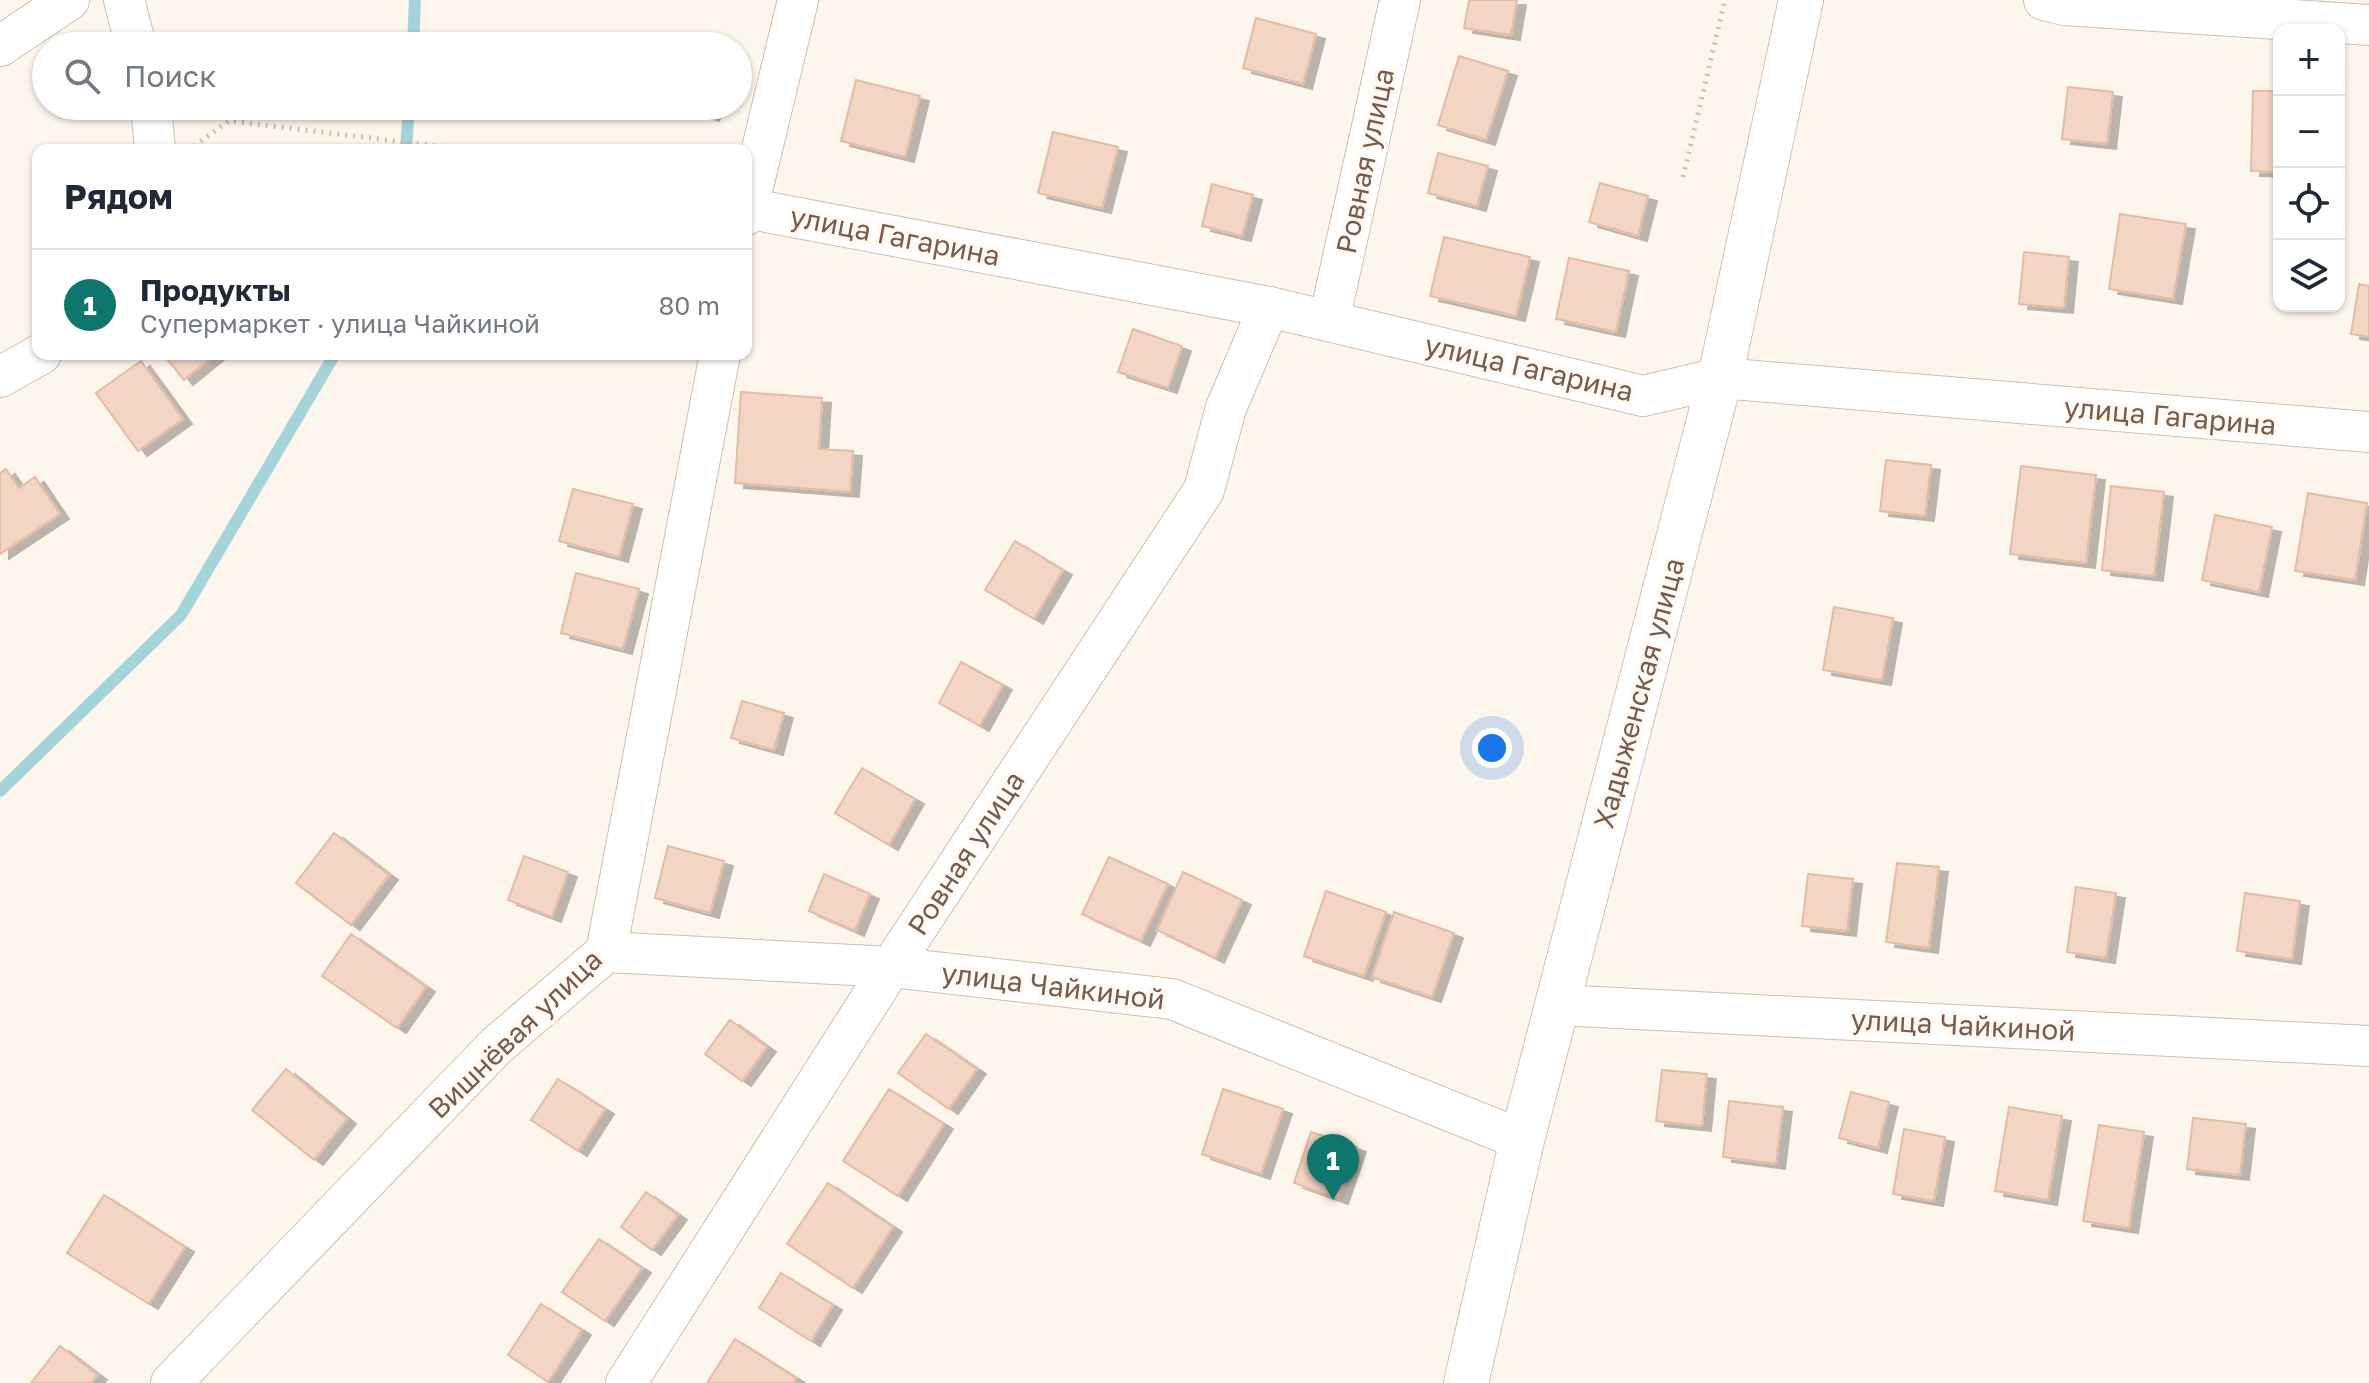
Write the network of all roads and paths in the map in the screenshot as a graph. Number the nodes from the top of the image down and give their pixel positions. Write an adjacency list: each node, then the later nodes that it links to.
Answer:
1 (69, 0): 10 (street)
2 (124, 0): 9 (street)
3 (798, 0): 16 (street)
4 (1400, 0): 19 (street, Ровная улица)
5 (1725, 0): 15 (path)
6 (1801, 0): 23 (main road, Хадыженская улица)
7 (2044, 0): 8 (street)
8 (2369, 25)
9 (132, 32)
10 (0, 46)
11 (152, 120): 12 (street)
12 (154, 144)
13 (197, 144): 14 (path)
14 (421, 144)
15 (1683, 177)
16 (752, 187)
17 (752, 212): 18 (street, улица Гагарина)
18 (1269, 307): 19 (street, улица Гагарина); 26 (street, Ровная улица)
19 (1329, 321): 23 (street, улица Гагарина)
20 (32, 359): 22 (street)
21 (719, 360): 25 (street, Вишнёвая улица)
22 (0, 377)
23 (1720, 378): 24 (street, улица Гагарина); 27 (main road, Хадыженская улица)
24 (2369, 432)
25 (606, 952): 26 (street, улица Чайкиной); 30 (street, Вишнёвая улица)
26 (891, 967): 29 (street, улица Чайкиной); 31 (street, Ровная улица)
27 (1558, 1005): 28 (street, улица Чайкиной); 29 (main road, Хадыженская улица)
28 (2369, 1046)
29 (1522, 1140): 32 (main road, Хадыженская улица)
30 (171, 1383)
31 (626, 1383)
32 (1466, 1383)

